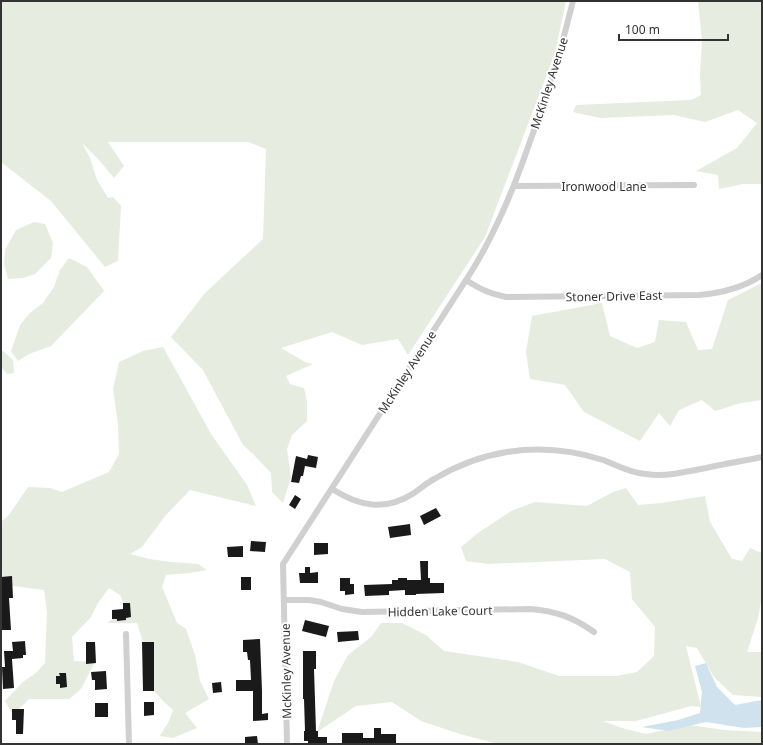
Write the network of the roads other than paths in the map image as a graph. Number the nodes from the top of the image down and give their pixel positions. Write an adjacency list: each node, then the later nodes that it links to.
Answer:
1 (573, 1): 3 (street, McKinley Avenue)
2 (694, 185): 3 (street, Ironwood Lane)
3 (514, 186): 5 (street, McKinley Avenue)
4 (762, 274): 5 (street, Stoner Drive East)
5 (466, 280): 7 (street, McKinley Avenue)
6 (762, 457): 7 (street)
7 (332, 489): 8 (street, McKinley Avenue)
8 (284, 600): 9 (street, Hidden Lake Court); 12 (street, McKinley Avenue)
9 (594, 632)
10 (126, 634): 11 (street)
11 (129, 744)
12 (288, 744)

